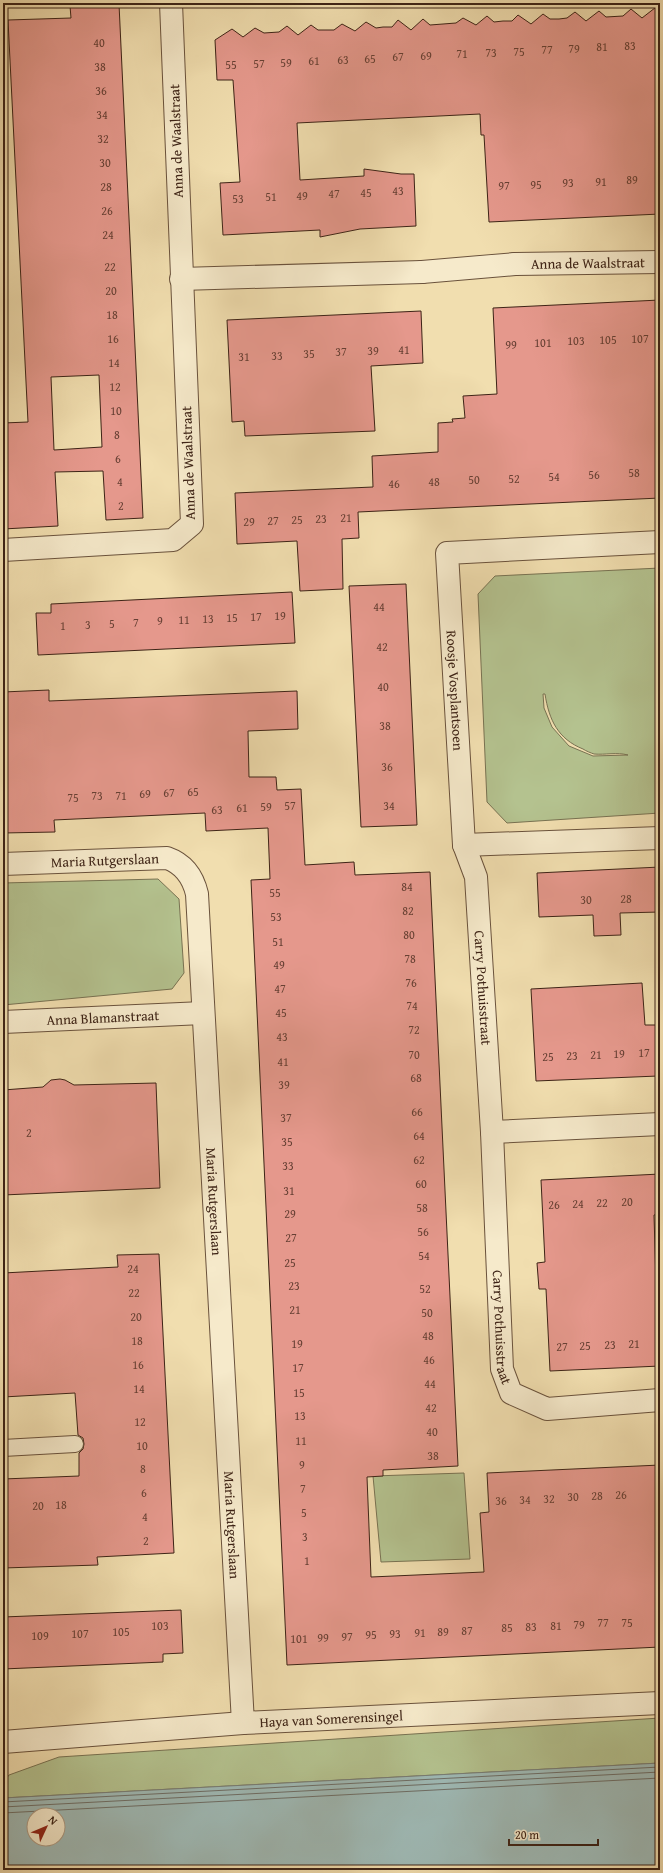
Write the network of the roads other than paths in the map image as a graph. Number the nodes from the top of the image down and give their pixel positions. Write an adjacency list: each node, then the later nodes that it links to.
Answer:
1 (171, 3): 3 (street, Anna de Waalstraat)
2 (660, 262): 3 (street, Anna de Waalstraat)
3 (181, 279): 5 (street, Anna de Waalstraat)
4 (660, 542): 7 (street, Roosje Vosplantsoen)
5 (3, 550)
6 (660, 838): 7 (street)
7 (464, 845): 12 (street, Carry Pothuisstraat)
8 (3, 864): 9 (street, Maria Rutgerslaan)
9 (203, 1013): 10 (street, Anna Blamanstraat); 17 (street, Maria Rutgerslaan)
10 (3, 1022)
11 (660, 1124): 12 (street)
12 (492, 1132): 13 (street, Carry Pothuisstraat)
13 (660, 1400)
14 (75, 1444): 15 (lane)
15 (3, 1448)
16 (660, 1703): 17 (street, Haya van Somerensingel)
17 (243, 1723): 18 (street, Haya van Somerensingel)
18 (3, 1742)

